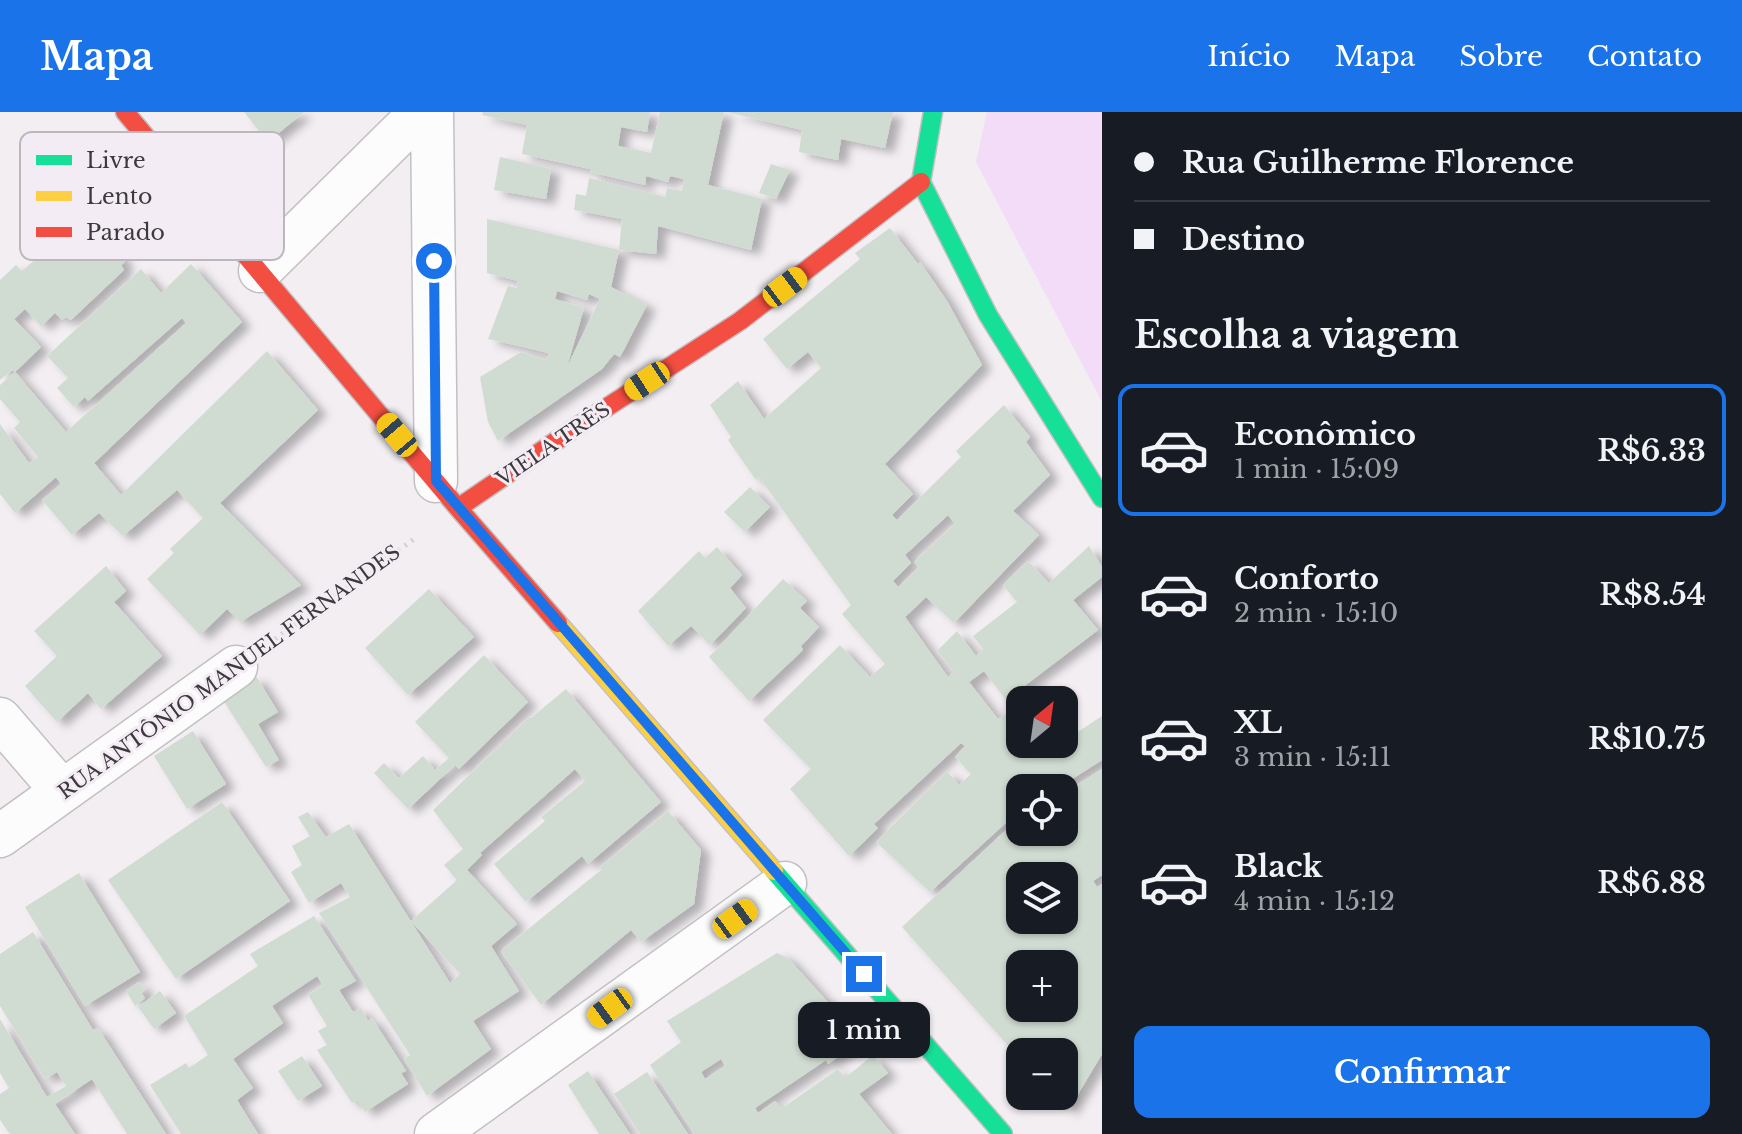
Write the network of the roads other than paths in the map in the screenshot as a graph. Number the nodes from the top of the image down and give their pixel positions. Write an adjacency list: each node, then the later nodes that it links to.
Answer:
1 (125, 112): 5 (main road)
2 (421, 112): 7 (street)
3 (432, 112): 11 (street)
4 (933, 112): 6 (main road)
5 (142, 132)
6 (921, 182): 11 (main road, VIELA TRÊS); 12 (main road)
7 (284, 247)
8 (251, 260): 10 (main road)
9 (271, 260): 10 (street)
10 (260, 271): 11 (main road)
11 (447, 495): 17 (main road)
12 (1102, 498)
13 (236, 667): 15 (street, RUA ANTÔNIO MANUEL FERNANDES)
14 (0, 719): 15 (street)
15 (62, 791): 16 (street, RUA ANTÔNIO MANUEL FERNANDES)
16 (0, 836)
17 (785, 883): 18 (street); 19 (main road)
18 (436, 1134)
19 (1003, 1134)

